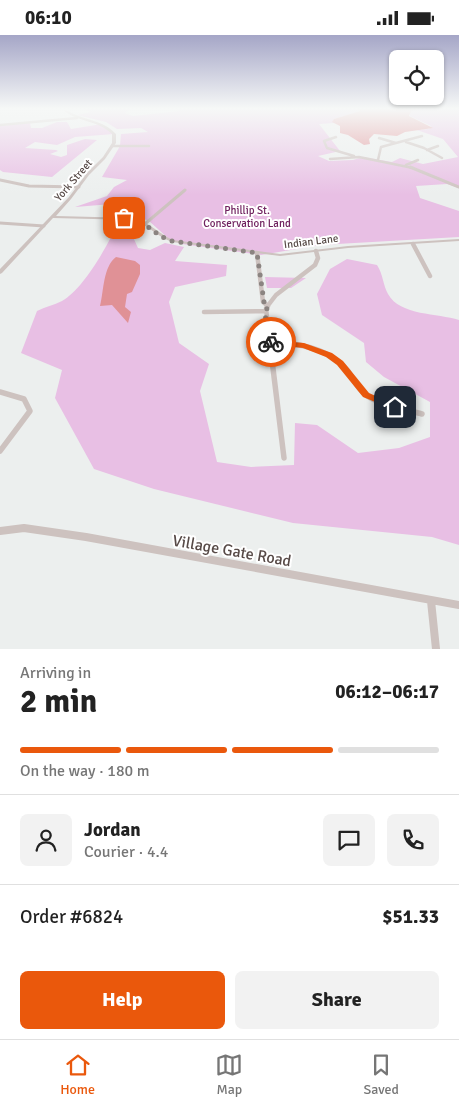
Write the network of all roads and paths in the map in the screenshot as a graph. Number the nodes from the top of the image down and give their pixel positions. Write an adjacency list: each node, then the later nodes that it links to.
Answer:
1 (114, 138): 7 (street)
2 (334, 138): 10 (street)
3 (379, 138): 5 (street)
4 (416, 138): 5 (street)
5 (398, 143): 9 (street); 13 (street)
6 (149, 145): 7 (street)
7 (112, 146): 17 (street, York Street)
8 (438, 146): 9 (street)
9 (427, 150): 11 (street)
10 (359, 157): 12 (street); 13 (street)
11 (442, 157)
12 (330, 158)
13 (378, 160): 15 (street)
14 (418, 160): 15 (street)
15 (406, 165): 18 (street)
16 (0, 180): 17 (street)
17 (79, 187): 20 (street, York Street)
18 (459, 187)
19 (185, 190): 22 (street)
20 (52, 217): 22 (street, Indian Lane); 23 (street, York Street)
21 (0, 223): 23 (street)
22 (146, 223): 27 (street, Indian Lane)
23 (44, 226): 28 (street, York Street)
24 (459, 241): 25 (street, Indian Lane)
25 (413, 244): 26 (street, Indian Lane); 29 (street)
26 (316, 251): 27 (street, Indian Lane); 30 (street)
27 (257, 253): 30 (street)
28 (0, 272)
29 (430, 276)
30 (267, 309): 31 (street); 32 (street)
31 (204, 313)
32 (269, 342): 34 (street); 36 (street)
33 (0, 392): 35 (street)
34 (422, 414)
35 (0, 451)
36 (284, 458)
37 (0, 531): 38 (street, Village Gate Road)
38 (431, 601): 39 (street, Village Gate Road); 40 (street)
39 (459, 605)
40 (436, 649)

